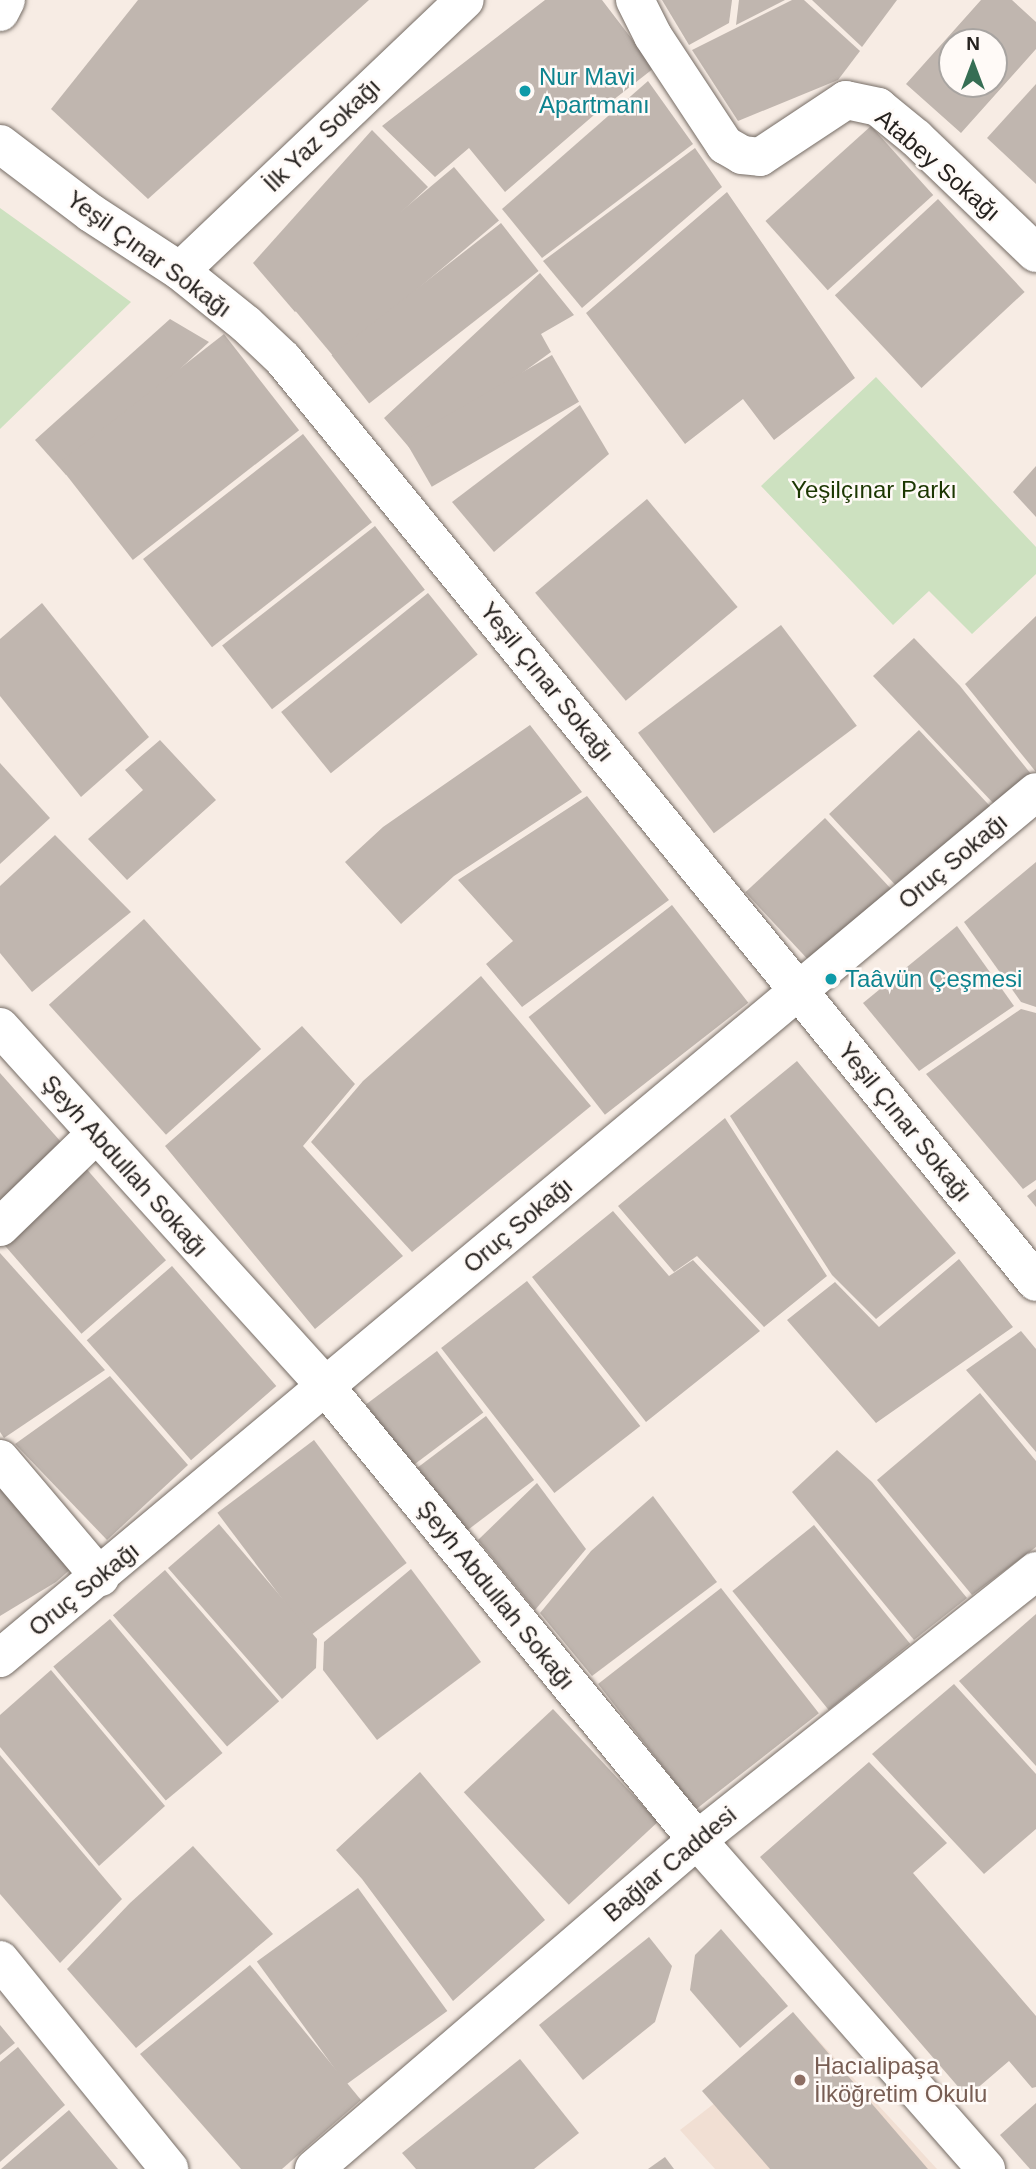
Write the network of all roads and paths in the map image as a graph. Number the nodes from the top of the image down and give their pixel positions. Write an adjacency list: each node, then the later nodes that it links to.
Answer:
1 (6, 0): 4 (street)
2 (465, 0): 7 (street, İlk Yaz Sokağı)
3 (635, 0): 6 (street, Atabey Sokağı)
4 (0, 12)
5 (0, 144): 7 (street, Yeşil Çınar Sokağı)
6 (1036, 253)
7 (180, 271): 9 (street, Yeşil Çınar Sokağı)
8 (1036, 792): 9 (street, Oruç Sokağı)
9 (797, 991): 13 (street, Yeşil Çınar Sokağı); 14 (street, Oruç Sokağı)
10 (0, 1027): 11 (street, Şeyh Abdullah Sokağı)
11 (96, 1134): 12 (street); 14 (street, Şeyh Abdullah Sokağı)
12 (0, 1227)
13 (1036, 1282)
14 (325, 1387): 17 (street, Oruç Sokağı); 19 (street, Şeyh Abdullah Sokağı)
15 (0, 1460): 17 (street)
16 (1036, 1571): 19 (street, Bağlar Caddesi)
17 (100, 1577): 18 (street, Oruç Sokağı)
18 (0, 1658)
19 (697, 1840): 22 (street, Bağlar Caddesi); 23 (street, Şeyh Abdullah Sokağı)
20 (0, 1960): 21 (street)
21 (169, 2169)
22 (314, 2169)
23 (986, 2169)

